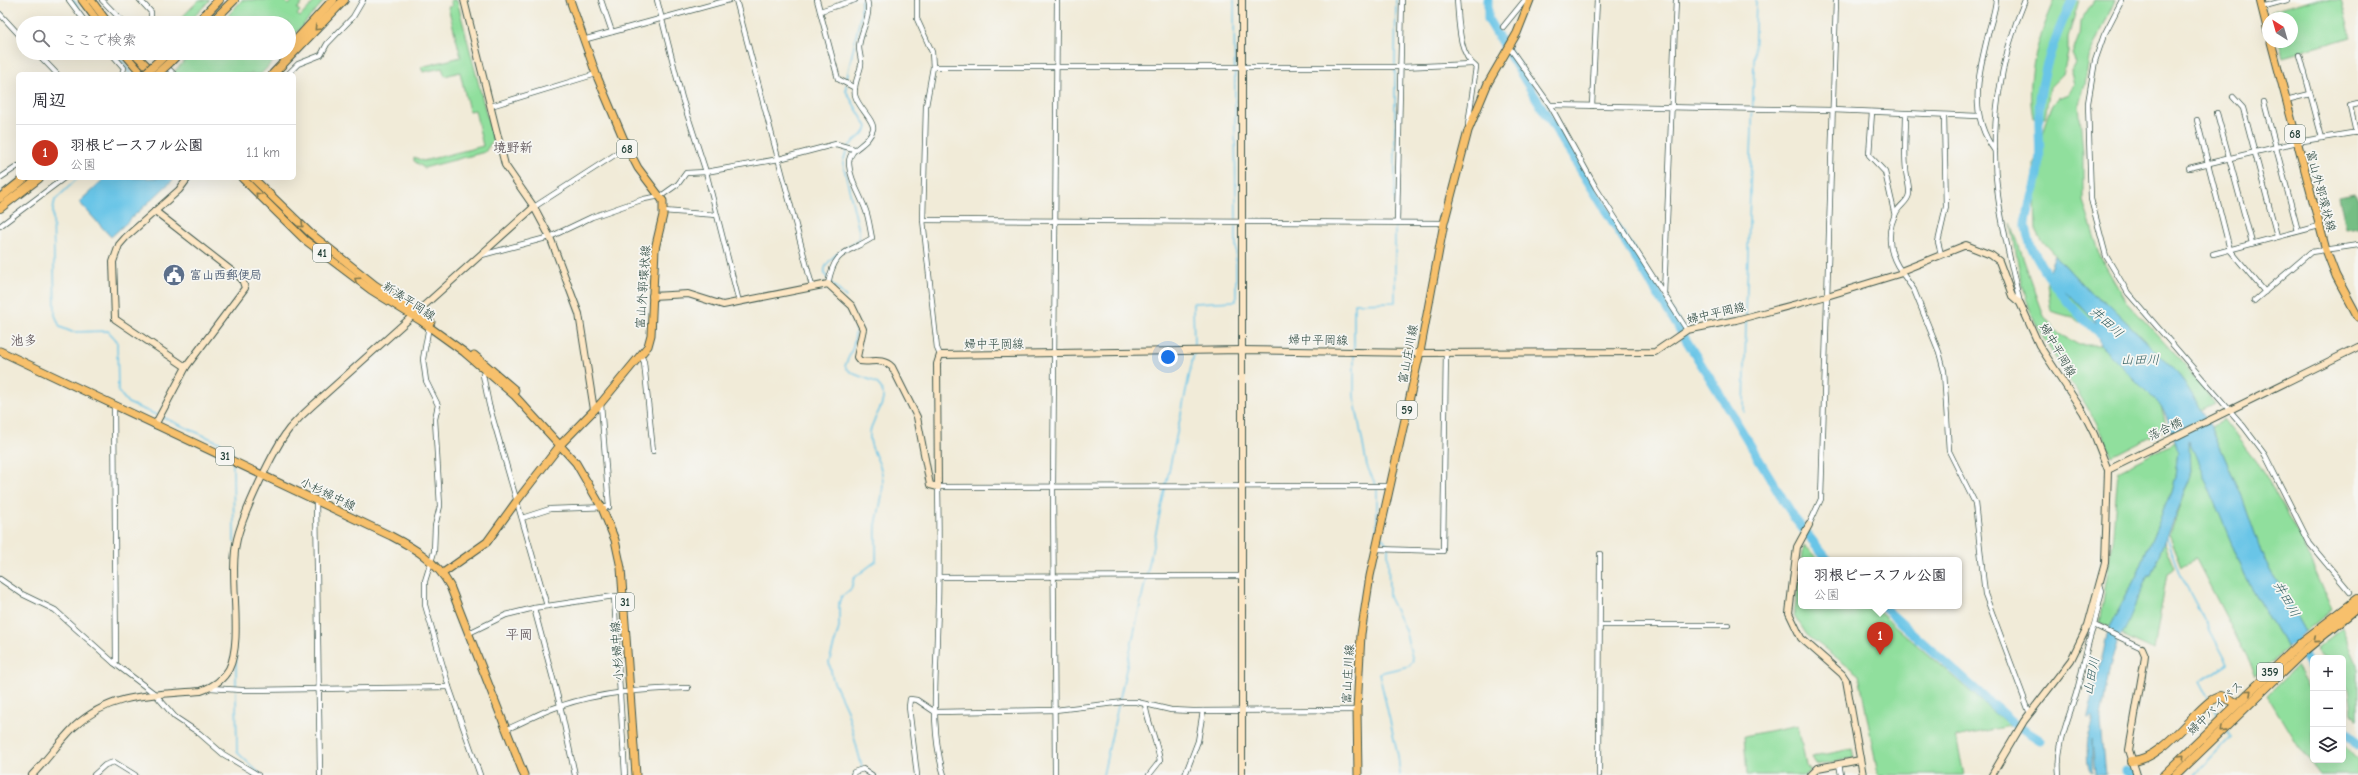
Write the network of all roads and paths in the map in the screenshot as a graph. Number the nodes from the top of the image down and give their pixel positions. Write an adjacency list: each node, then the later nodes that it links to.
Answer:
1 (70, 0): 38 (street)
2 (82, 0): 39 (main road)
3 (91, 0): 40 (main road)
4 (102, 0): 41 (street)
5 (140, 0): 42 (street)
6 (219, 0): 43 (highway)
7 (230, 0): 44 (highway)
8 (234, 0): 45 (highway)
9 (333, 0): 50 (highway)
10 (344, 0): 54 (highway, one-way to 54)
11 (363, 0): 79 (street)
12 (464, 0): 88 (street)
13 (570, 0): 51 (main road, 富山外郭環状線 / 68)
14 (602, 0): 49 (street)
15 (657, 0): 46 (street)
16 (729, 0): 46 (street)
17 (736, 0): 108 (street)
18 (817, 0): 36 (street)
19 (855, 0): 36 (street)
20 (867, 0): 81 (street)
21 (917, 0): 67 (street)
22 (1057, 0): 69 (street)
23 (1242, 0): 66 (street)
24 (1402, 0): 68 (street)
25 (1457, 0): 65 (street)
26 (1525, 0): 47 (street)
27 (1530, 0): 52 (main road, 富山庄川線 / 59)
28 (1597, 0): 89 (street)
29 (1676, 0): 90 (street)
30 (1836, 0): 91 (street)
31 (1996, 0): 96 (street)
32 (2025, 0): 105 (street)
33 (2122, 0): 172 (street)
34 (2287, 0): 35 (street)
35 (2260, 3)
36 (820, 11): 81 (street)
37 (0, 14): 48 (street)
38 (81, 16)
39 (93, 16)
40 (103, 16)
41 (117, 16)
42 (151, 16)
43 (204, 16)
44 (216, 16)
45 (217, 16)
46 (662, 18): 49 (street); 112 (street)
47 (1502, 27)
48 (16, 31)
49 (612, 32): 51 (street)
50 (296, 40)
51 (583, 40): 80 (main road, 富山外郭環状線 / 68)
52 (1509, 47): 87 (street); 98 (main road, 富山庄川線 / 59)
53 (2273, 48): 84 (main road, 富山外郭環状線 / 68)
54 (296, 50)
55 (2300, 55): 82 (street)
56 (44, 60): 70 (street)
57 (117, 60): 71 (street)
58 (131, 60): 72 (main road)
59 (141, 60): 74 (main road)
60 (160, 60): 76 (street)
61 (163, 60): 73 (highway, bridge)
62 (165, 60): 75 (highway, bridge)
63 (279, 60): 77 (highway)
64 (286, 60): 78 (highway, one-way to 78)
65 (1472, 64): 68 (street); 98 (street)
66 (1242, 66): 68 (street); 69 (street); 131 (street)
67 (933, 67): 69 (street); 128 (street)
68 (1401, 67): 130 (street)
69 (1057, 68): 129 (street)
70 (55, 72)
71 (124, 72)
72 (142, 72)
73 (147, 72)
74 (154, 72)
75 (157, 72)
76 (172, 72)
77 (268, 72)
78 (275, 72)
79 (290, 72)
80 (596, 74): 88 (street); 102 (main road, 富山外郭環状線 / 68)
81 (855, 88): 104 (street)
82 (2310, 94): 84 (street); 100 (street)
83 (2233, 97): 106 (street)
84 (2286, 100): 101 (main road, 富山外郭環状線 / 68)
85 (2264, 102): 103 (street)
86 (2358, 104): 99 (street)
87 (1550, 105): 89 (street); 149 (street)
88 (491, 106): 123 (street)
89 (1592, 106): 90 (street)
90 (1673, 107): 91 (street); 149 (street)
91 (1832, 110): 92 (street); 151 (street)
92 (1872, 112): 93 (street); 127 (street)
93 (1906, 114): 95 (street); 127 (street)
94 (2217, 114): 107 (street)
95 (1944, 116): 96 (street); 142 (street)
96 (1978, 116): 105 (street)
97 (2197, 120): 109 (street)
98 (1468, 131): 132 (main road, 富山庄川線 / 59)
99 (2357, 133): 100 (street)
100 (2322, 138): 101 (street)
101 (2297, 142): 103 (street); 134 (main road, 富山外郭環状線 / 68)
102 (627, 147): 120 (main road, 富山外郭環状線 / 68); 123 (street)
103 (2276, 147): 106 (street); 135 (street)
104 (854, 149): 108 (street); 146 (street)
105 (1996, 151): 154 (street)
106 (2254, 152): 107 (street); 136 (street)
107 (2229, 158): 109 (street); 138 (street)
108 (779, 159): 112 (street); 147 (street)
109 (2208, 163): 111 (street); 140 (street)
110 (16, 167): 113 (street)
111 (2189, 168)
112 (706, 172): 120 (street); 126 (street)
113 (0, 178)
114 (22, 180): 121 (highway)
115 (36, 180): 122 (highway)
116 (61, 180): 133 (street)
117 (186, 180): 124 (street)
118 (244, 180): 155 (main road, 新湊平岡線 / 41, one-way to 118)
119 (255, 180): 155 (main road, 新湊平岡線 / 41, one-way to 155)
120 (660, 196): 125 (main road, 富山外郭環状線 / 68); 137 (street)
121 (0, 198)
122 (0, 208)
123 (534, 208): 137 (street); 144 (street)
124 (155, 211): 167 (street); 167 (street)
125 (663, 211): 126 (street); 150 (main road, 富山外郭環状線 / 68)
126 (717, 215): 153 (street)
127 (1895, 216): 145 (street)
128 (923, 220): 129 (street); 165 (street)
129 (1054, 222): 131 (street); 166 (street)
130 (1397, 222): 131 (street); 132 (street)
131 (1241, 223): 160 (street)
132 (1444, 223): 162 (main road, 富山庄川線 / 59)
133 (0, 226)
134 (2319, 226): 135 (street); 141 (main road, 富山外郭環状線 / 68)
135 (2298, 231): 136 (street)
136 (2277, 236): 138 (street)
137 (550, 237): 144 (street); 171 (street)
138 (2252, 243): 140 (street)
139 (2358, 244): 141 (street)
140 (2230, 250): 143 (street); 148 (street)
141 (2326, 250): 148 (street); 156 (main road, 富山外郭環状線 / 68)
142 (1941, 254): 145 (street, 婦中平岡線); 154 (street, 婦中平岡線)
143 (2213, 254)
144 (479, 256): 155 (street)
145 (1901, 272): 151 (street, 婦中平岡線); 226 (street)
146 (828, 284): 147 (street); 180 (street)
147 (812, 286): 153 (street)
148 (2265, 292): 152 (street)
149 (1664, 294): 158 (street)
150 (652, 296): 153 (street); 164 (main road, 富山外郭環状線 / 68)
151 (1827, 296): 158 (street, 婦中平岡線); 186 (street)
152 (2254, 301)
153 (739, 302)
154 (2020, 303): 176 (street, 婦中平岡線)
155 (415, 314): 157 (main road, 新湊平岡線 / 41); 174 (main road, 新湊平岡線 / 41); 177 (street)
156 (2358, 317)
157 (429, 326): 168 (main road, 新湊平岡線 / 41); 189 (street)
158 (1687, 330): 163 (street, 婦中平岡線)
159 (2358, 347): 172 (street)
160 (1242, 350): 162 (street, 婦中平岡線); 166 (street, 婦中平岡線); 178 (street)
161 (0, 351): 170 (main road, 小杉婦中線 / 31)
162 (1420, 352): 163 (street, 婦中平岡線); 179 (main road, 富山庄川線 / 59)
163 (1446, 352): 187 (street)
164 (641, 355): 169 (main road, 富山外郭環状線 / 68); 175 (street)
165 (940, 355): 166 (street, 婦中平岡線); 180 (street)
166 (1054, 355): 181 (street)
167 (186, 367): 173 (street)
168 (485, 370): 174 (main road, 新湊平岡線 / 41); 183 (street)
169 (601, 402): 171 (main road, 富山外郭環状線 / 68); 184 (street)
170 (114, 405): 173 (main road, 小杉婦中線 / 31); 209 (street)
171 (594, 410): 174 (main road, 富山外郭環状線 / 68)
172 (2228, 411): 176 (street, 落合橋); 196 (street)
173 (155, 425): 177 (main road, 小杉婦中線 / 31)
174 (561, 444): 183 (main road); 184 (main road, 小杉婦中線 / 31)
175 (653, 451)
176 (2110, 469): 195 (street)
177 (264, 474): 182 (main road, 小杉婦中線 / 31); 211 (street)
178 (1244, 486): 179 (street); 181 (street); 191 (street)
179 (1391, 486): 187 (main road, 富山庄川線 / 59)
180 (938, 487): 181 (street); 192 (street)
181 (1053, 487): 193 (street)
182 (316, 501): 189 (main road, 小杉婦中線 / 31); 213 (street)
183 (516, 502): 185 (street); 190 (main road)
184 (602, 508): 185 (street); 198 (main road, 小杉婦中線 / 31)
185 (522, 518): 200 (street)
186 (1809, 525): 229 (street)
187 (1377, 549): 223 (main road, 富山庄川線 / 59)
188 (1600, 554): 204 (street)
189 (430, 560): 190 (main road, 小杉婦中線 / 31); 210 (street)
190 (443, 573): 207 (main road, 小杉婦中線 / 31)
191 (1242, 576): 193 (street); 222 (street)
192 (939, 577): 193 (street); 225 (street)
193 (1054, 578): 221 (street)
194 (0, 579): 209 (street)
195 (2100, 584): 206 (street); 226 (street)
196 (2350, 592)
197 (614, 596): 198 (street); 200 (street); 214 (street)
198 (624, 596): 215 (main road, 小杉婦中線 / 31)
199 (2358, 599): 203 (highway, 婦中バイパス / 359)
200 (546, 606): 202 (street)
201 (2358, 607): 203 (highway, 婦中バイパス / 359)
202 (534, 608): 207 (street); 220 (street)
203 (2345, 612): 218 (highway, 婦中バイパス / 359, one-way to 203); 232 (highway, 婦中バイパス / 359, one-way to 232)
204 (1600, 625): 205 (street); 252 (street)
205 (1728, 625)
206 (2095, 625): 208 (street); 257 (street)
207 (469, 632): 227 (main road, 小杉婦中線 / 31)
208 (2142, 648): 231 (street)
209 (114, 663): 216 (street)
210 (449, 687): 213 (street); 238 (street)
211 (210, 688): 213 (street); 216 (street)
212 (688, 688): 215 (street)
213 (319, 690): 237 (street)
214 (621, 692): 215 (street); 220 (street); 241 (street)
215 (630, 692): 242 (main road, 小杉婦中線 / 31)
216 (155, 694): 233 (street); 236 (street)
217 (2212, 700): 218 (highway); 228 (highway); 231 (highway)
218 (2237, 703): 228 (highway, 婦中バイパス / 359)
219 (1145, 704): 221 (street); 224 (street); 248 (street)
220 (560, 705): 227 (street); 240 (street)
221 (1055, 710): 225 (street); 247 (street)
222 (1243, 710): 223 (street); 224 (street); 250 (street)
223 (1357, 710): 251 (main road, 富山庄川線 / 59)
224 (1203, 711): 249 (street)
225 (935, 712): 245 (street); 246 (street)
226 (2030, 714): 256 (street)
227 (507, 729): 239 (main road, 小杉婦中線 / 31)
228 (2200, 739): 259 (highway, 婦中バイパス / 359, one-way to 228)
229 (1860, 760): 230 (street); 255 (street)
230 (1839, 764): 253 (street); 254 (street)
231 (2133, 764): 258 (street)
232 (2178, 773)
233 (32, 775)
234 (94, 775): 235 (street)
235 (135, 775)
236 (256, 775)
237 (320, 775)
238 (480, 775)
239 (524, 775)
240 (576, 775)
241 (626, 775)
242 (636, 775)
243 (853, 775): 244 (street)
244 (872, 775)
245 (917, 775)
246 (944, 775)
247 (1055, 775)
248 (1149, 775)
249 (1185, 775)
250 (1242, 775)
251 (1358, 775)
252 (1599, 775)
253 (1810, 775)
254 (1842, 775)
255 (1863, 775)
256 (1992, 775)
257 (2059, 775)
258 (2136, 775)
259 (2164, 775)

